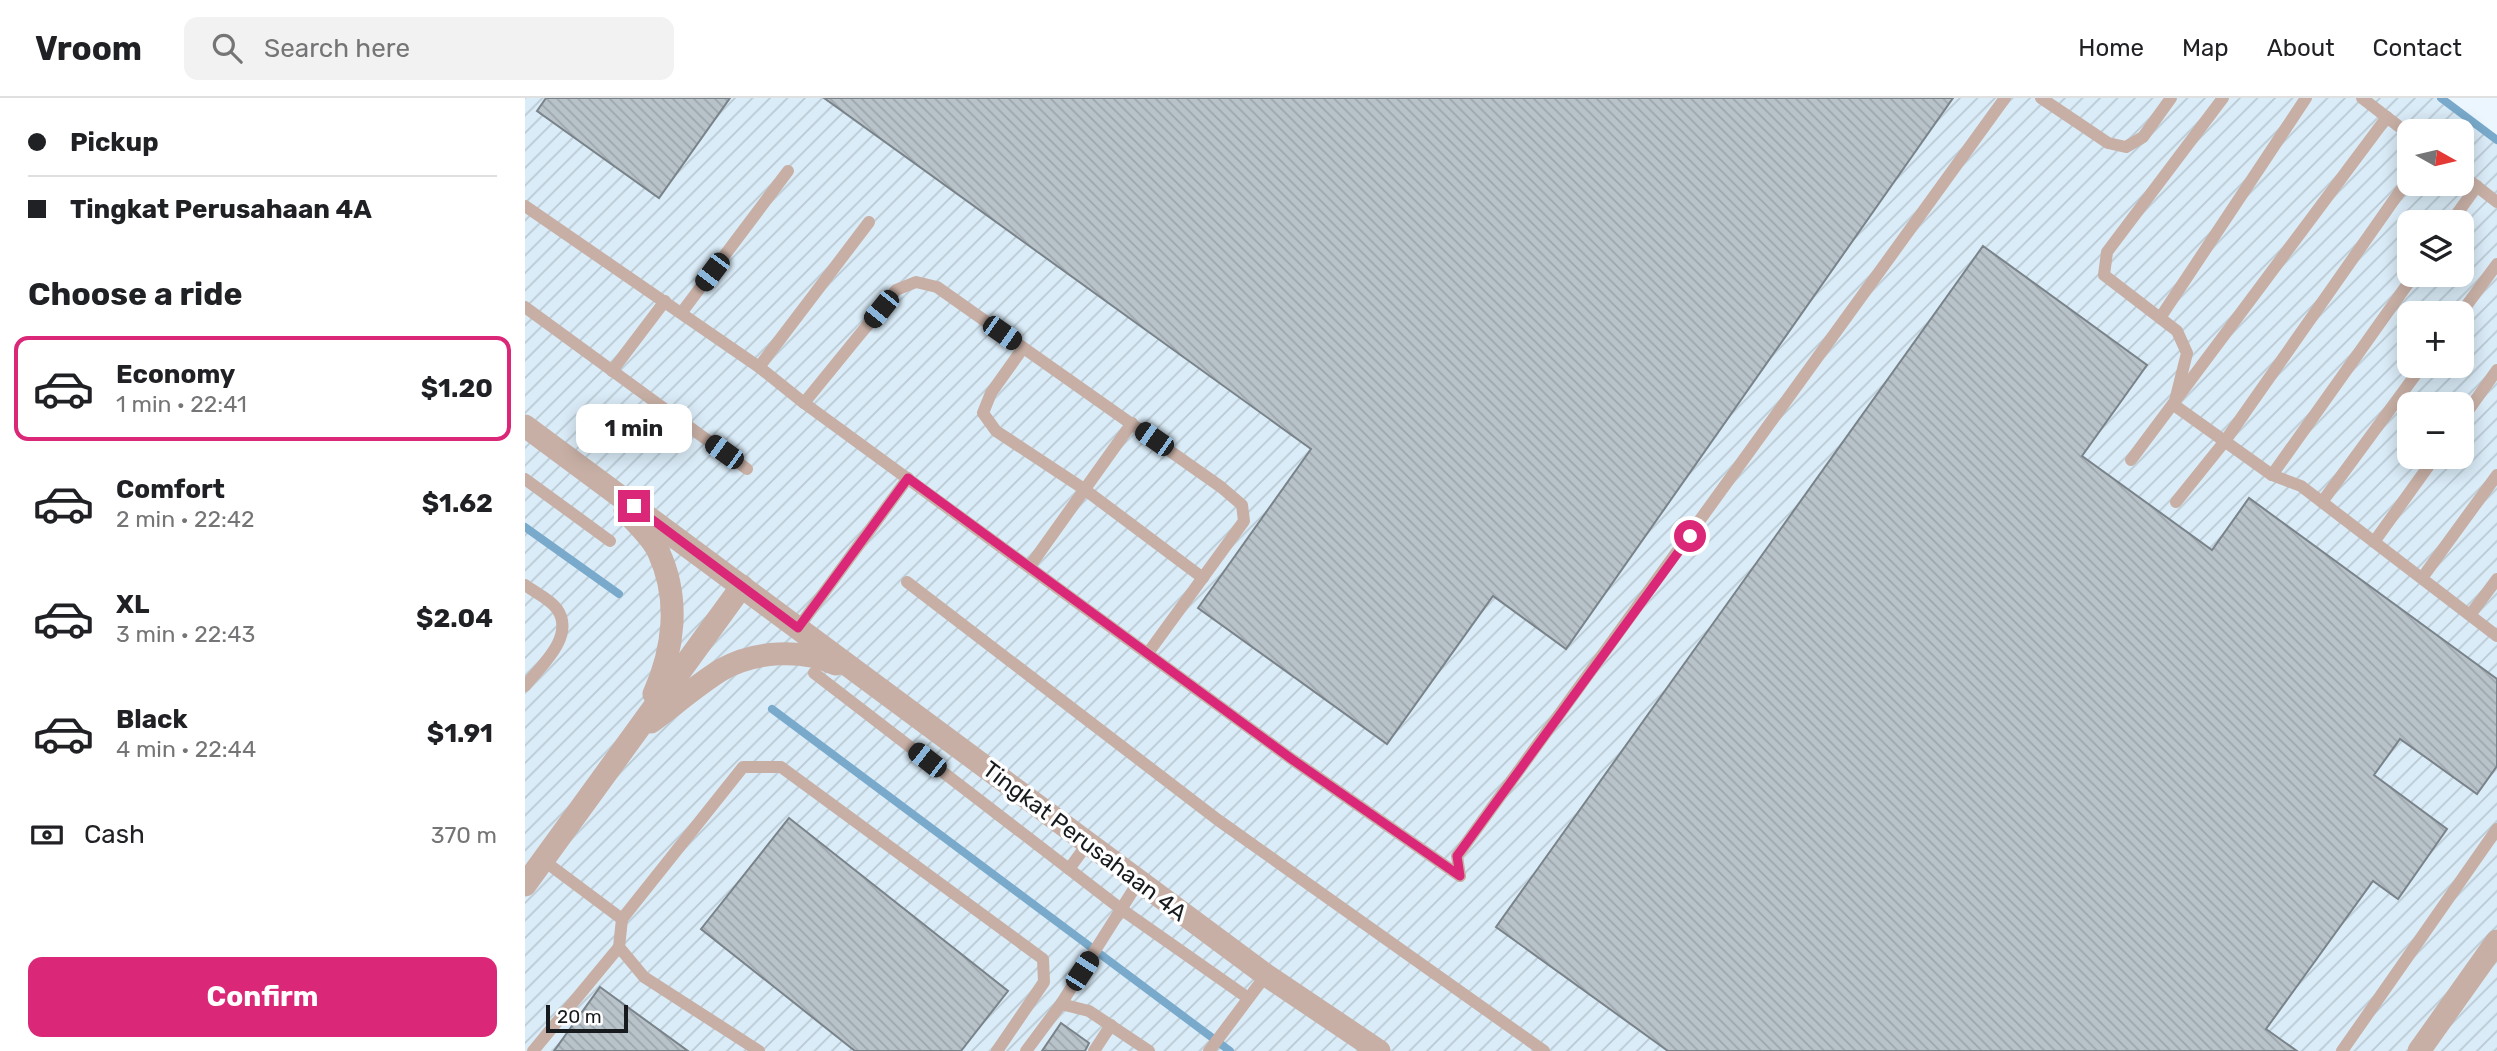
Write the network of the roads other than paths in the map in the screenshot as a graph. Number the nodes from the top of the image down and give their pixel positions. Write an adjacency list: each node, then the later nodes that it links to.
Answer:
1 (2005, 98): 57 (lane)
2 (2041, 98): 3 (lane)
3 (2171, 98)
4 (2223, 98): 22 (lane)
5 (2306, 98): 22 (lane)
6 (2362, 98): 7 (lane)
7 (2387, 117): 8 (lane); 30 (lane)
8 (2397, 125)
9 (788, 171): 21 (lane)
10 (2477, 186): 12 (lane); 14 (lane)
11 (2397, 196): 33 (lane)
12 (2497, 202)
13 (525, 206): 18 (lane)
14 (2460, 210)
15 (869, 222): 24 (lane)
16 (2497, 264): 19 (lane)
17 (2405, 287): 38 (lane)
18 (665, 301): 21 (lane); 25 (lane)
19 (2470, 301)
20 (525, 307): 25 (lane)
21 (682, 312): 24 (lane)
22 (2160, 318): 30 (lane)
23 (1023, 348): 29 (lane); 31 (lane); 42 (lane)
24 (759, 366): 29 (lane)
25 (612, 370): 35 (lane)
26 (2497, 370): 28 (lane)
27 (2413, 378): 44 (lane)
28 (2474, 402)
29 (804, 403): 40 (lane)
30 (2174, 405): 33 (lane); 34 (lane)
31 (1132, 424): 42 (lane); 48 (lane)
32 (527, 431): 37 (street, Tingkat Perusahaan 4A)
33 (2225, 441): 38 (lane); 43 (lane)
34 (2131, 460)
35 (747, 469)
36 (2426, 469): 46 (lane)
37 (591, 474): 53 (street, Tingkat Perusahaan 4A); 63 (street)
38 (2272, 475): 44 (lane)
39 (2497, 475): 49 (lane)
40 (908, 478): 47 (lane); 55 (lane)
41 (525, 479): 45 (lane)
42 (1084, 489): 47 (lane); 48 (lane)
43 (2176, 502)
44 (2322, 502): 46 (lane)
45 (610, 541)
46 (2374, 542): 49 (lane)
47 (1030, 566): 57 (lane)
48 (1203, 578): 57 (lane)
49 (2422, 578): 54 (lane)
50 (2497, 579): 54 (lane)
51 (907, 582): 86 (lane)
52 (525, 585): 60 (lane)
53 (742, 586): 55 (street, Tingkat Perusahaan 4A); 63 (street)
54 (2470, 615): 56 (lane)
55 (798, 628): 59 (street, Tingkat Perusahaan 4A)
56 (2497, 636)
57 (1148, 653)
58 (814, 674): 62 (lane)
59 (863, 676): 61 (street, Tingkat Perusahaan 4A); 63 (street)
60 (525, 686)
61 (884, 692): 62 (lane); 65 (street, Tingkat Perusahaan 4A)
62 (866, 713): 67 (lane)
63 (636, 732): 66 (street)
64 (2497, 829): 87 (lane)
65 (1088, 843): 67 (lane); 68 (street, Tingkat Perusahaan 4A)
66 (543, 860): 69 (street); 71 (lane)
67 (1069, 869): 70 (lane)
68 (1139, 881): 70 (lane); 74 (street, Tingkat Perusahaan 4A)
69 (525, 885)
70 (1121, 909): 75 (lane); 76 (lane)
71 (622, 919): 73 (lane); 80 (lane)
72 (2497, 941): 88 (street)
73 (619, 947): 78 (lane); 79 (lane)
74 (1266, 975): 75 (lane); 85 (street, Tingkat Perusahaan 4A)
75 (1248, 998): 84 (lane)
76 (1061, 1004): 77 (lane); 81 (lane)
77 (1111, 1025): 82 (lane); 83 (lane)
78 (533, 1051)
79 (759, 1051)
80 (997, 1051)
81 (1026, 1051)
82 (1094, 1051)
83 (1149, 1051)
84 (1209, 1051)
85 (1378, 1051)
86 (1544, 1051)
87 (2342, 1051)
88 (2419, 1051)

